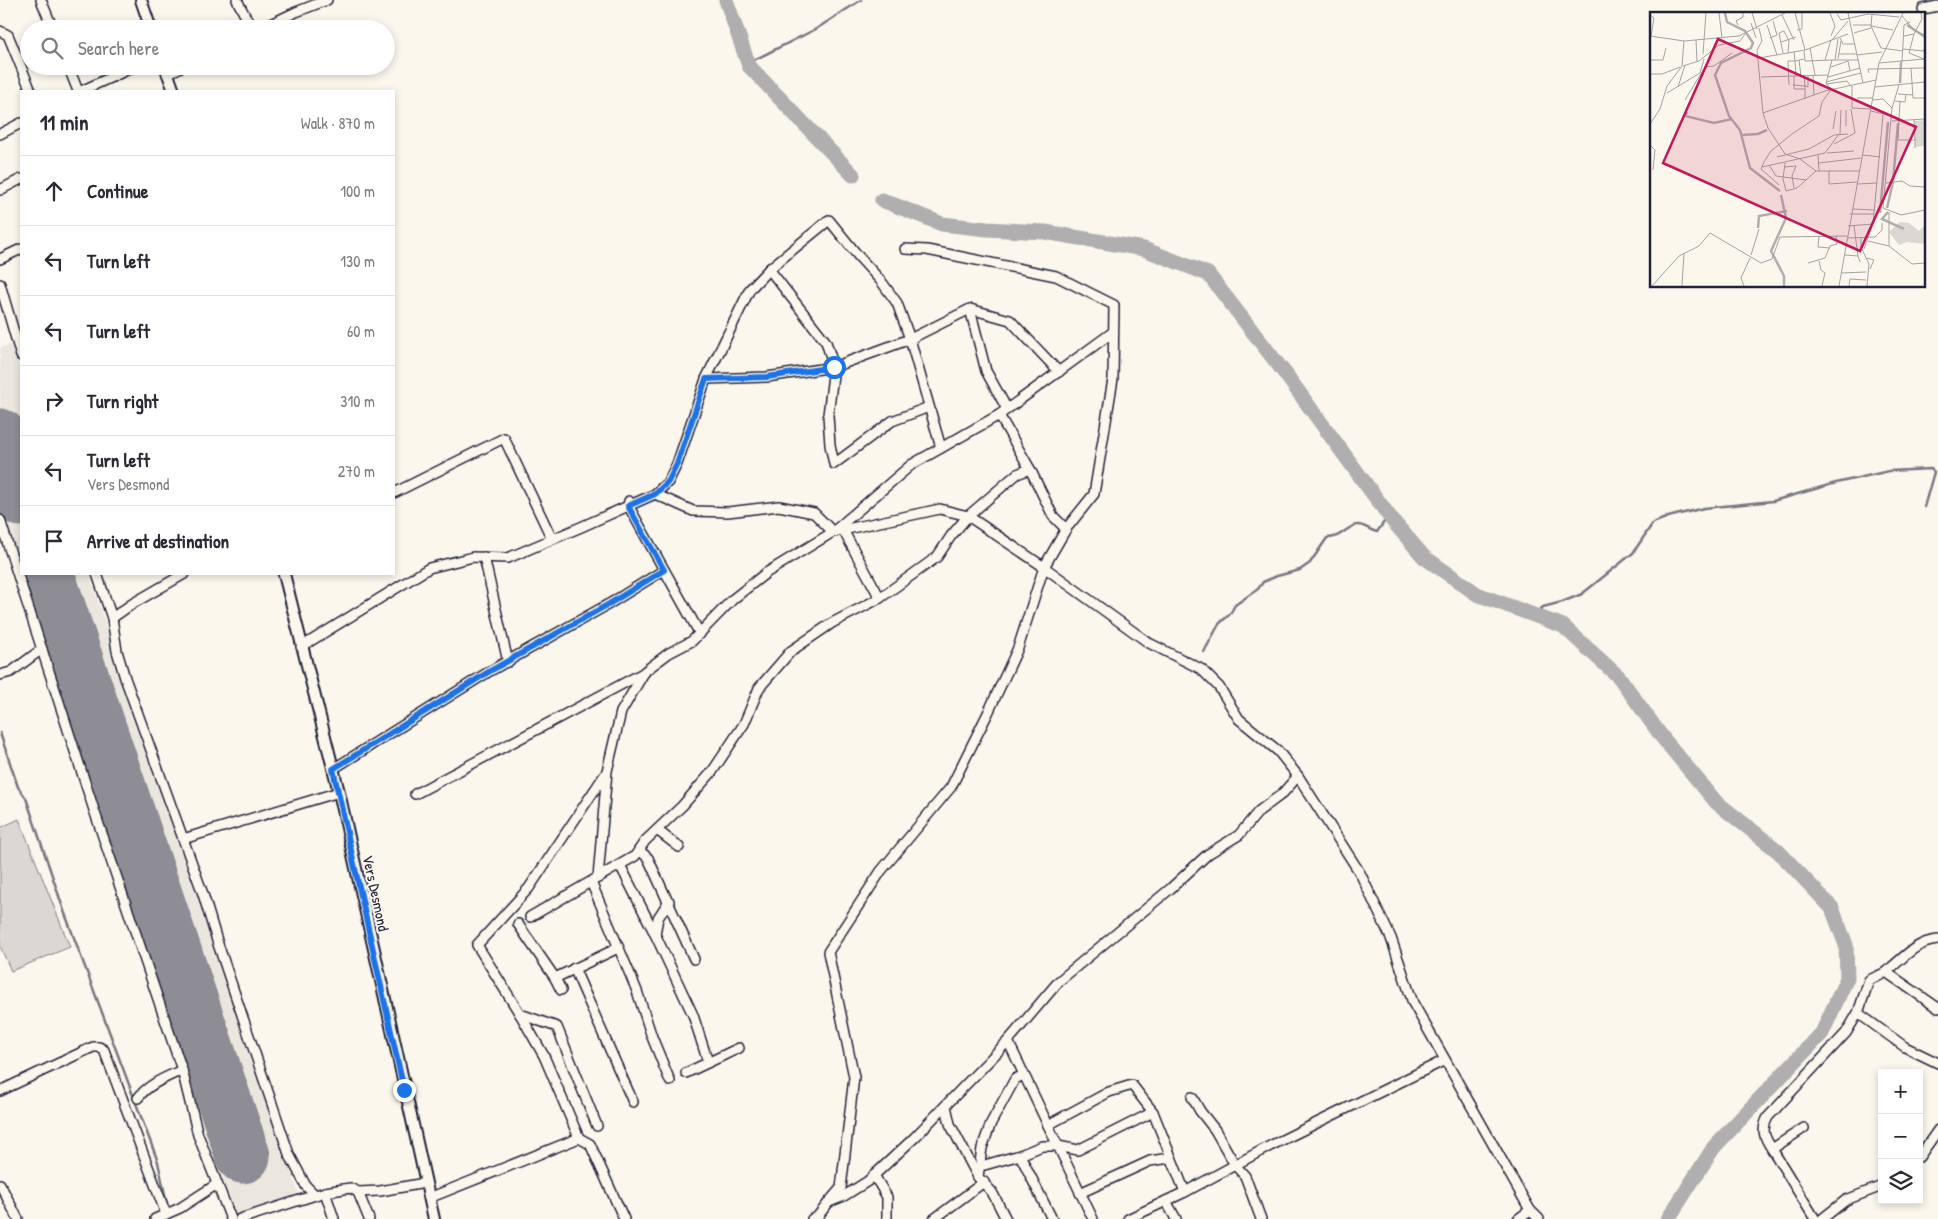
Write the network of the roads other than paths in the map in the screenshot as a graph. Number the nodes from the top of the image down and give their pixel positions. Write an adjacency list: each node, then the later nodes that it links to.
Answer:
1 (41, 0): 7 (street)
2 (141, 0): 8 (main road)
3 (237, 0): 9 (street)
4 (327, 0): 10 (street)
5 (1938, 6): 6 (street)
6 (1923, 9)
7 (49, 20)
8 (148, 20)
9 (247, 20)
10 (279, 20)
11 (0, 31): 12 (street)
12 (20, 65)
13 (24, 75): 17 (street)
14 (72, 75): 18 (street)
15 (116, 75): 19 (street)
16 (168, 75): 20 (main road)
17 (31, 90)
18 (78, 90)
19 (83, 90)
20 (174, 90)
21 (20, 124): 22 (street)
22 (0, 134)
23 (20, 180): 24 (street)
24 (0, 190)
25 (20, 249): 27 (street)
26 (905, 249): 31 (street)
27 (0, 259)
28 (769, 269): 32 (street); 34 (street); 36 (street)
29 (0, 284): 33 (street)
30 (970, 308): 32 (street); 35 (street); 38 (street)
31 (1112, 332): 35 (street); 47 (street)
32 (910, 339): 34 (street); 37 (street)
33 (20, 350)
34 (834, 367): 36 (street); 37 (street)
35 (1059, 372): 38 (street)
36 (706, 379): 43 (street)
37 (929, 407): 40 (street)
38 (1007, 409): 39 (street)
39 (999, 416): 40 (street); 41 (street)
40 (941, 448): 48 (street)
41 (1030, 469): 45 (street); 47 (street)
42 (395, 492): 49 (street)
43 (655, 494): 44 (street); 48 (street)
44 (628, 503): 49 (street); 52 (street)
45 (968, 516): 48 (street); 51 (street); 56 (street)
46 (0, 520): 60 (street)
47 (1066, 530): 51 (street)
48 (838, 531): 56 (street); 58 (street)
49 (552, 539): 50 (street)
50 (484, 557): 59 (street); 61 (street)
51 (1044, 567): 66 (street); 129 (street)
52 (664, 570): 58 (street); 61 (street)
53 (97, 575): 57 (street)
54 (182, 575): 57 (street)
55 (284, 575): 59 (main road, Vers Desmond)
56 (880, 598): 69 (street)
57 (112, 618): 70 (street)
58 (700, 634): 62 (street)
59 (301, 647): 64 (main road, Vers Desmond)
60 (42, 648): 63 (street); 94 (street)
61 (508, 662): 64 (street)
62 (645, 671): 65 (street); 68 (street)
63 (0, 675)
64 (333, 769): 67 (main road, Vers Desmond)
65 (607, 771): 74 (street); 88 (street)
66 (1298, 776): 89 (street); 91 (street)
67 (339, 792): 70 (street); 118 (main road, Vers Desmond)
68 (415, 794)
69 (657, 830): 71 (street); 72 (street)
70 (183, 839): 126 (street)
71 (679, 847)
72 (639, 850): 73 (street); 75 (street)
73 (620, 865): 74 (street); 78 (street)
74 (595, 880): 76 (street); 80 (street)
75 (669, 902): 78 (street); 81 (street)
76 (530, 917)
77 (518, 924): 84 (street)
78 (655, 934): 92 (street)
79 (1938, 940): 83 (street)
80 (618, 948): 82 (street); 97 (street)
81 (694, 959)
82 (574, 968): 84 (street); 101 (street)
83 (1886, 972): 86 (street); 87 (street)
84 (555, 978): 85 (street)
85 (560, 990)
86 (1938, 1008)
87 (1858, 1013): 93 (street); 110 (street)
88 (520, 1014): 105 (street); 108 (street)
89 (1008, 1041): 96 (street); 102 (street)
90 (739, 1048): 92 (street)
91 (1445, 1060): 114 (street); 130 (street)
92 (708, 1062): 95 (street)
93 (1938, 1063)
94 (182, 1070): 100 (street); 120 (street)
95 (686, 1073)
96 (1024, 1075): 104 (street); 115 (street)
97 (670, 1082)
98 (0, 1091): 131 (street)
99 (1192, 1097): 114 (street)
100 (138, 1098)
101 (632, 1102)
102 (946, 1106): 116 (street); 117 (street)
103 (1153, 1112): 104 (street); 109 (street); 113 (street)
104 (1048, 1125): 109 (street)
105 (597, 1126)
106 (1804, 1128): 110 (street)
107 (1938, 1130): 111 (street)
108 (579, 1138): 127 (street); 140 (street)
109 (1058, 1146): 112 (street); 125 (street)
110 (1772, 1149): 151 (street)
111 (1923, 1151)
112 (1020, 1155): 115 (street); 144 (street)
113 (1170, 1158): 124 (street); 125 (street)
114 (1236, 1165): 124 (street); 148 (street)
115 (981, 1166): 117 (street)
116 (874, 1175): 129 (street); 142 (street)
117 (981, 1180): 133 (street); 143 (street)
118 (425, 1183): 123 (street); 127 (main road, Vers Desmond)
119 (0, 1184): 134 (street)
120 (217, 1184): 131 (street); 135 (street)
121 (1878, 1188): 152 (street)
122 (324, 1192): 123 (street); 126 (street); 137 (street)
123 (358, 1192): 138 (street)
124 (1185, 1192): 128 (street)
125 (1080, 1193): 145 (street)
126 (315, 1195): 136 (street)
127 (428, 1198): 139 (main road, Vers Desmond)
128 (1166, 1201): 146 (street); 147 (street)
129 (829, 1202): 132 (street)
130 (1530, 1210): 149 (street); 150 (street)
131 (161, 1217)
132 (815, 1217): 141 (street)
133 (937, 1218)
134 (18, 1219)
135 (231, 1219)
136 (240, 1219)
137 (334, 1219)
138 (369, 1219)
139 (434, 1219)
140 (624, 1219)
141 (827, 1219)
142 (887, 1219)
143 (1006, 1219)
144 (1052, 1219)
145 (1093, 1219)
146 (1128, 1219)
147 (1176, 1219)
148 (1261, 1219)
149 (1518, 1219)
150 (1539, 1219)
151 (1815, 1219)
152 (1822, 1219)

